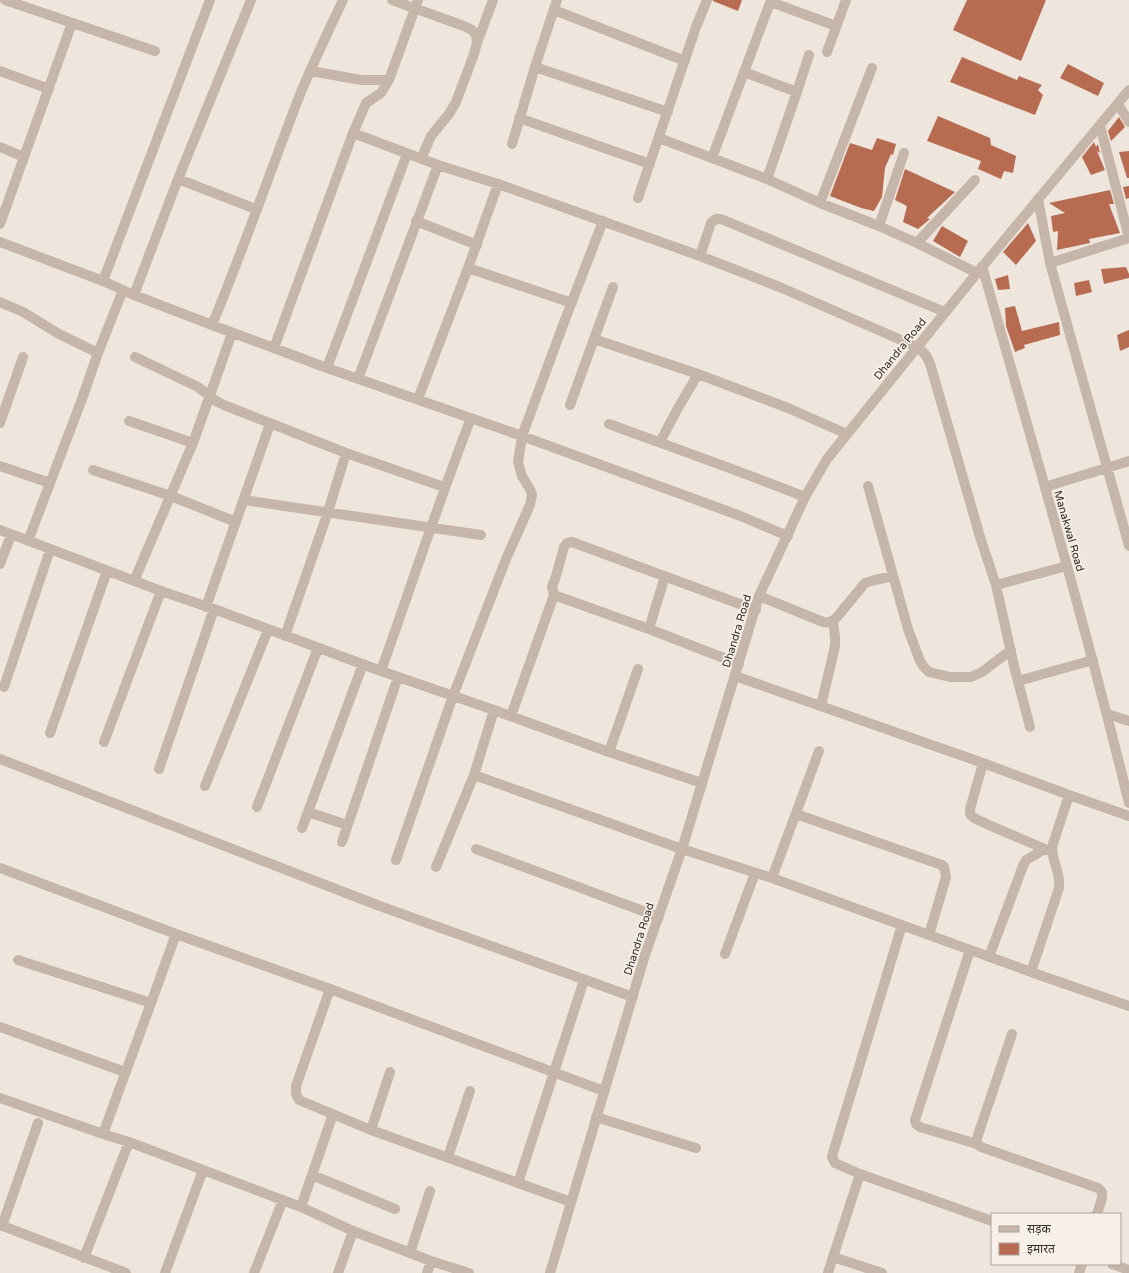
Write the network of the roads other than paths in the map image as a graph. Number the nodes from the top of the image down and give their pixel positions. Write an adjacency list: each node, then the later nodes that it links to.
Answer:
1 (4, 0): 13 (street)
2 (210, 0): 67 (street)
3 (251, 0): 47 (street)
4 (343, 0): 22 (street)
5 (392, 0): 11 (street)
6 (493, 0): 15 (street)
7 (558, 0): 12 (street)
8 (707, 0): 19 (street)
9 (846, 0): 14 (street)
10 (771, 1): 14 (street); 24 (street)
11 (417, 4): 15 (street); 25 (street)
12 (554, 10): 19 (street); 20 (street)
13 (72, 23): 16 (street); 27 (street)
14 (836, 26): 17 (street)
15 (477, 43): 44 (street)
16 (155, 51)
17 (827, 52)
18 (809, 55): 29 (street)
19 (685, 61): 32 (street)
20 (535, 67): 32 (street); 33 (street)
21 (872, 68): 53 (street)
22 (311, 71): 26 (street); 54 (street)
23 (0, 72): 27 (street)
24 (744, 72): 29 (street); 43 (street)
25 (389, 80): 26 (street); 30 (street)
26 (367, 81): 30 (street)
27 (49, 89): 42 (street)
28 (1129, 90): 31 (street, Dhandra Road)
29 (797, 92): 48 (street)
30 (373, 98): 36 (street)
31 (1118, 104): 34 (street); 35 (street, Dhandra Road)
32 (668, 112): 37 (street)
33 (519, 118): 38 (street); 45 (street)
34 (1129, 122)
35 (1100, 125): 52 (street, Dhandra Road); 59 (street)
36 (352, 133): 41 (street); 78 (street)
37 (659, 138): 43 (street); 45 (street)
38 (512, 144)
39 (0, 147): 42 (street)
40 (904, 153): 58 (street)
41 (407, 154): 44 (street); 82 (street)
42 (24, 156): 57 (street)
43 (712, 158): 48 (street)
44 (421, 159): 46 (street)
45 (650, 164): 51 (street)
46 (438, 165): 50 (street); 56 (street)
47 (178, 179): 54 (street); 70 (street)
48 (766, 179): 53 (street)
49 (975, 180): 61 (street)
50 (498, 184): 55 (street); 62 (street)
51 (638, 198)
52 (1038, 199): 64 (street); 66 (street, Dhandra Road)
53 (820, 203): 58 (street)
54 (256, 209): 74 (street)
55 (603, 221): 63 (street); 72 (street)
56 (416, 222): 62 (street); 84 (street)
57 (0, 224)
58 (880, 226): 61 (street)
59 (1129, 238): 64 (street)
60 (0, 242): 67 (street)
61 (918, 243): 66 (street)
62 (477, 245): 65 (street)
63 (700, 256): 73 (street); 77 (street)
64 (1050, 263): 100 (street)
65 (468, 268): 72 (street); 86 (street)
66 (979, 270): 73 (street, Dhandra Road); 105 (street, Manakwal Road)
67 (103, 281): 69 (street)
68 (613, 287): 76 (street)
69 (123, 290): 70 (street); 79 (street)
70 (134, 295): 74 (street)
71 (0, 302): 79 (street)
72 (572, 303): 94 (street)
73 (945, 312): 77 (street, Dhandra Road)
74 (212, 325): 75 (street)
75 (232, 333): 78 (street); 85 (street)
76 (594, 339): 83 (street); 87 (street)
77 (917, 347): 93 (street, Dhandra Road); 125 (street)
78 (274, 348): 82 (street)
79 (98, 353): 102 (street)
80 (23, 357): 90 (street)
81 (135, 357): 85 (street)
82 (327, 368): 84 (street)
83 (698, 374): 93 (street); 95 (street)
84 (358, 379): 86 (street)
85 (210, 397): 91 (street); 96 (street)
86 (418, 399): 88 (street)
87 (570, 405)
88 (471, 418): 94 (street); 104 (street)
89 (129, 421): 96 (street)
90 (0, 423)
91 (270, 424): 97 (street); 108 (street)
92 (609, 424): 95 (street)
93 (847, 434): 107 (street, Dhandra Road)
94 (522, 436): 115 (street); 146 (street)
95 (660, 442): 107 (street)
96 (193, 443): 106 (street)
97 (346, 453): 104 (street); 109 (street)
98 (1129, 461): 100 (street)
99 (0, 466): 102 (street)
100 (1106, 468): 105 (street); 117 (street)
101 (93, 470): 106 (street)
102 (50, 482): 116 (street)
103 (868, 486): 123 (street)
104 (444, 487): 111 (street)
105 (1044, 487): 120 (street, Manakwal Road)
106 (171, 496): 110 (street); 124 (street)
107 (805, 497): 115 (street, Dhandra Road)
108 (244, 500): 109 (street); 110 (street)
109 (328, 512): 111 (street); 134 (street)
110 (236, 522): 129 (street)
111 (432, 527): 114 (street); 141 (street)
112 (0, 530): 113 (street)
113 (11, 535): 116 (street); 119 (street)
114 (480, 535)
115 (788, 536): 128 (street, Dhandra Road)
116 (28, 541): 118 (street)
117 (1129, 546)
118 (50, 550): 121 (street); 145 (street)
119 (0, 564)
120 (1067, 566): 125 (street); 137 (street, Manakwal Road)
121 (107, 571): 124 (street); 153 (street)
122 (665, 576): 127 (street); 130 (street); 132 (street)
123 (893, 576): 131 (street); 136 (street)
124 (134, 581): 126 (street)
125 (996, 585): 136 (street)
126 (160, 591): 129 (street); 154 (street)
127 (554, 595): 132 (street); 150 (street)
128 (759, 596): 130 (street, Dhandra Road); 131 (street)
129 (210, 608): 133 (street); 159 (street)
130 (756, 610): 139 (street, Dhandra Road)
131 (833, 621): 147 (street)
132 (649, 629): 139 (street)
133 (268, 630): 134 (street); 162 (street)
134 (285, 636): 135 (street)
135 (318, 648): 138 (street); 165 (street)
136 (1011, 650): 144 (street)
137 (1093, 660): 144 (street); 149 (street, Manakwal Road)
138 (363, 664): 141 (street); 166 (street)
139 (739, 664): 142 (street, Dhandra Road)
140 (638, 668): 156 (street)
141 (381, 670): 143 (street)
142 (735, 676): 147 (street); 161 (street, Dhandra Road)
143 (398, 677): 146 (street); 169 (street)
144 (1018, 681): 152 (street)
145 (4, 687)
146 (453, 696): 148 (street); 175 (street)
147 (820, 706): 158 (street)
148 (494, 710): 150 (street); 160 (street)
149 (1107, 714): 151 (street); 164 (street, Manakwal Road)
150 (511, 716): 156 (street)
151 (1129, 721)
152 (1030, 727)
153 (50, 733)
154 (104, 742)
155 (819, 751): 167 (street)
156 (609, 752): 161 (street)
157 (0, 759): 189 (street)
158 (983, 763): 163 (street); 174 (street)
159 (159, 769)
160 (474, 775): 173 (street); 176 (street)
161 (702, 783): 173 (street, Dhandra Road)
162 (205, 786)
163 (1069, 795): 168 (street); 174 (street)
164 (1129, 803)
165 (257, 807)
166 (308, 812): 169 (street); 170 (street)
167 (796, 814): 179 (street); 183 (street)
168 (1129, 816)
169 (347, 825): 171 (street)
170 (302, 828)
171 (342, 842)
172 (476, 849): 180 (street)
173 (682, 849): 178 (street); 180 (street, Dhandra Road)
174 (1048, 850): 186 (street); 188 (street)
175 (396, 860)
176 (436, 867)
177 (0, 868): 182 (street)
178 (755, 873): 179 (street); 185 (street)
179 (772, 878): 181 (street)
180 (659, 917): 191 (street, Dhandra Road)
181 (902, 925): 183 (street); 212 (street)
182 (176, 934): 190 (street); 192 (street)
183 (929, 935): 184 (street)
184 (970, 950): 186 (street); 208 (street)
185 (725, 954)
186 (989, 957): 188 (street)
187 (18, 960): 192 (street)
188 (1031, 972): 193 (street)
189 (584, 980): 191 (street); 198 (street)
190 (330, 988): 198 (street); 202 (street)
191 (633, 997): 200 (street, Dhandra Road)
192 (151, 1003): 196 (street)
193 (1129, 1006)
194 (0, 1027): 196 (street)
195 (1012, 1034): 208 (street)
196 (125, 1072): 206 (street)
197 (390, 1072): 205 (street)
198 (553, 1072): 200 (street); 214 (street)
199 (470, 1091): 210 (street)
200 (604, 1091): 203 (street, Dhandra Road)
201 (0, 1098): 206 (street)
202 (333, 1114): 205 (street); 213 (street)
203 (596, 1117): 209 (street); 217 (street, Dhandra Road)
204 (38, 1123): 222 (street)
205 (371, 1130): 210 (street)
206 (103, 1134): 207 (street)
207 (129, 1142): 211 (street); 226 (street)
208 (977, 1144): 220 (street)
209 (696, 1148)
210 (448, 1157): 214 (street)
211 (203, 1170): 216 (street); 231 (street)
212 (860, 1174): 221 (street); 225 (street)
213 (312, 1175): 218 (street); 219 (street)
214 (518, 1183): 217 (street)
215 (430, 1192): 224 (street)
216 (283, 1200): 218 (street); 232 (street)
217 (571, 1202): 236 (street, Dhandra Road)
218 (301, 1207): 223 (street)
219 (395, 1209)
220 (1097, 1213)
221 (991, 1221)
222 (1, 1225): 226 (street)
223 (353, 1231): 224 (street); 233 (street)
224 (410, 1253): 227 (street)
225 (833, 1257): 237 (street); 238 (street)
226 (84, 1258): 230 (street)
227 (431, 1261): 234 (street); 235 (street)
228 (1115, 1265): 229 (street)
229 (1129, 1270)
230 (126, 1273)
231 (166, 1273)
232 (254, 1273)
233 (338, 1273)
234 (426, 1273)
235 (469, 1273)
236 (550, 1273)
237 (828, 1273)
238 (882, 1273)

